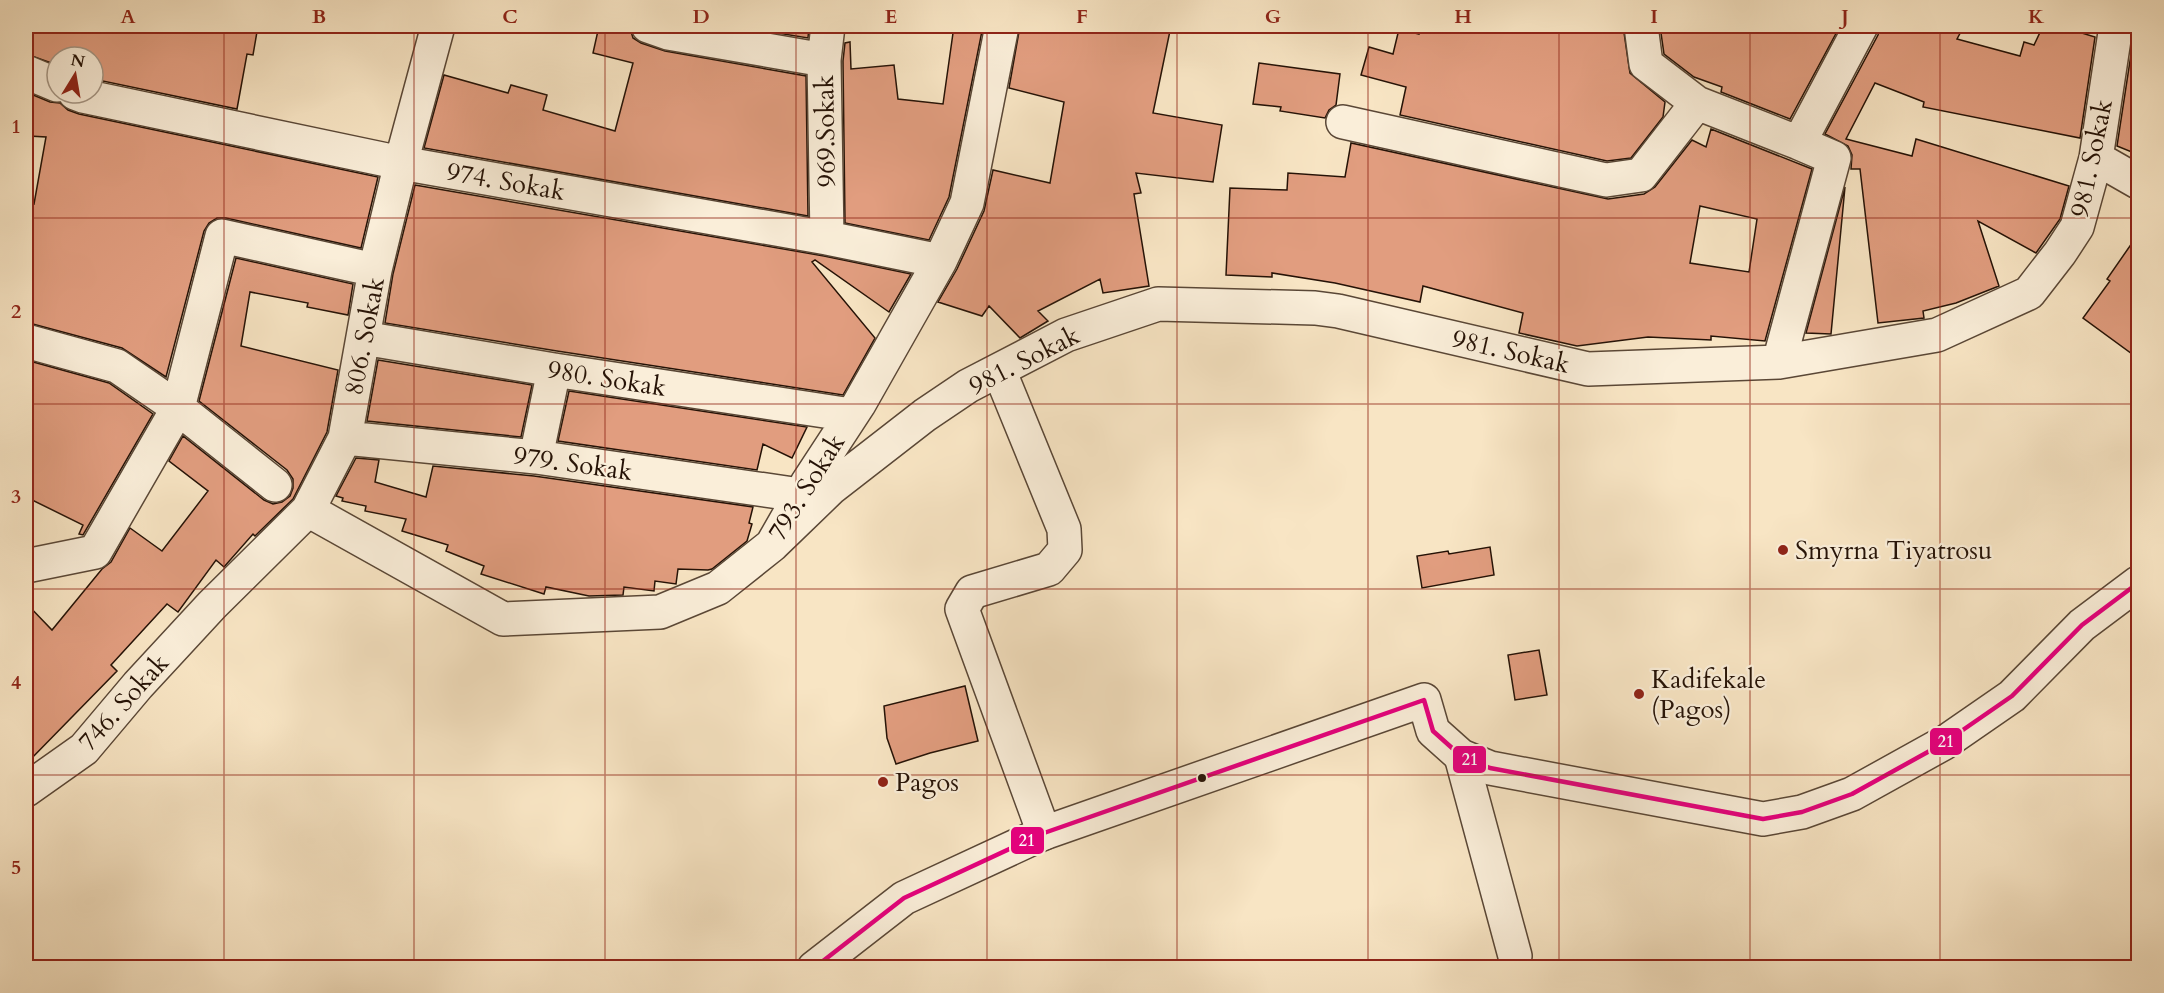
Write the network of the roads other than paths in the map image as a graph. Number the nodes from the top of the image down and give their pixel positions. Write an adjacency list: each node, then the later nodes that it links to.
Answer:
1 (438, 26): 16 (street, 806. Sokak)
2 (828, 26): 8 (street, 969.Sokak)
3 (1002, 26): 19 (street, 793. Sokak)
4 (1641, 26): 12 (street)
5 (1861, 26): 14 (street)
6 (2116, 26): 15 (street, 981. Sokak)
7 (662, 28): 8 (street)
8 (824, 60): 18 (street, 969.Sokak)
9 (26, 72): 10 (street)
10 (45, 80)
11 (105, 101): 16 (street, 974. Sokak)
12 (1697, 103): 13 (street); 14 (street)
13 (1343, 122)
14 (1799, 143): 23 (street)
15 (2096, 158): 17 (street); 23 (street, 981. Sokak)
16 (401, 163): 18 (street, 974. Sokak); 20 (street, 806. Sokak)
17 (2139, 182)
18 (827, 238): 19 (street, 974. Sokak)
19 (940, 261): 27 (street, 793. Sokak)
20 (375, 270): 21 (street, 806. Sokak); 26 (street)
21 (363, 338): 24 (street, 980. Sokak); 28 (street, 806. Sokak)
22 (26, 341): 26 (street)
23 (1779, 362): 25 (street, 981. Sokak)
24 (554, 370): 27 (street, 980. Sokak); 29 (street)
25 (999, 370): 33 (street, 981. Sokak); 39 (street)
26 (178, 408): 30 (street); 34 (street)
27 (851, 415): 31 (street, 793. Sokak)
28 (345, 438): 29 (street, 979. Sokak); 32 (street, 806. Sokak)
29 (536, 457): 31 (street, 979. Sokak)
30 (275, 485)
31 (800, 495): 33 (street, 793. Sokak)
32 (308, 510): 33 (street, 793. Sokak); 36 (street, 806. Sokak)
33 (772, 545)
34 (26, 566)
35 (2139, 583): 37 (street)
36 (212, 604): 38 (street, 746. Sokak)
37 (1461, 756): 39 (street); 40 (street)
38 (26, 790)
39 (1044, 833): 41 (street)
40 (1515, 956)
41 (814, 968)

